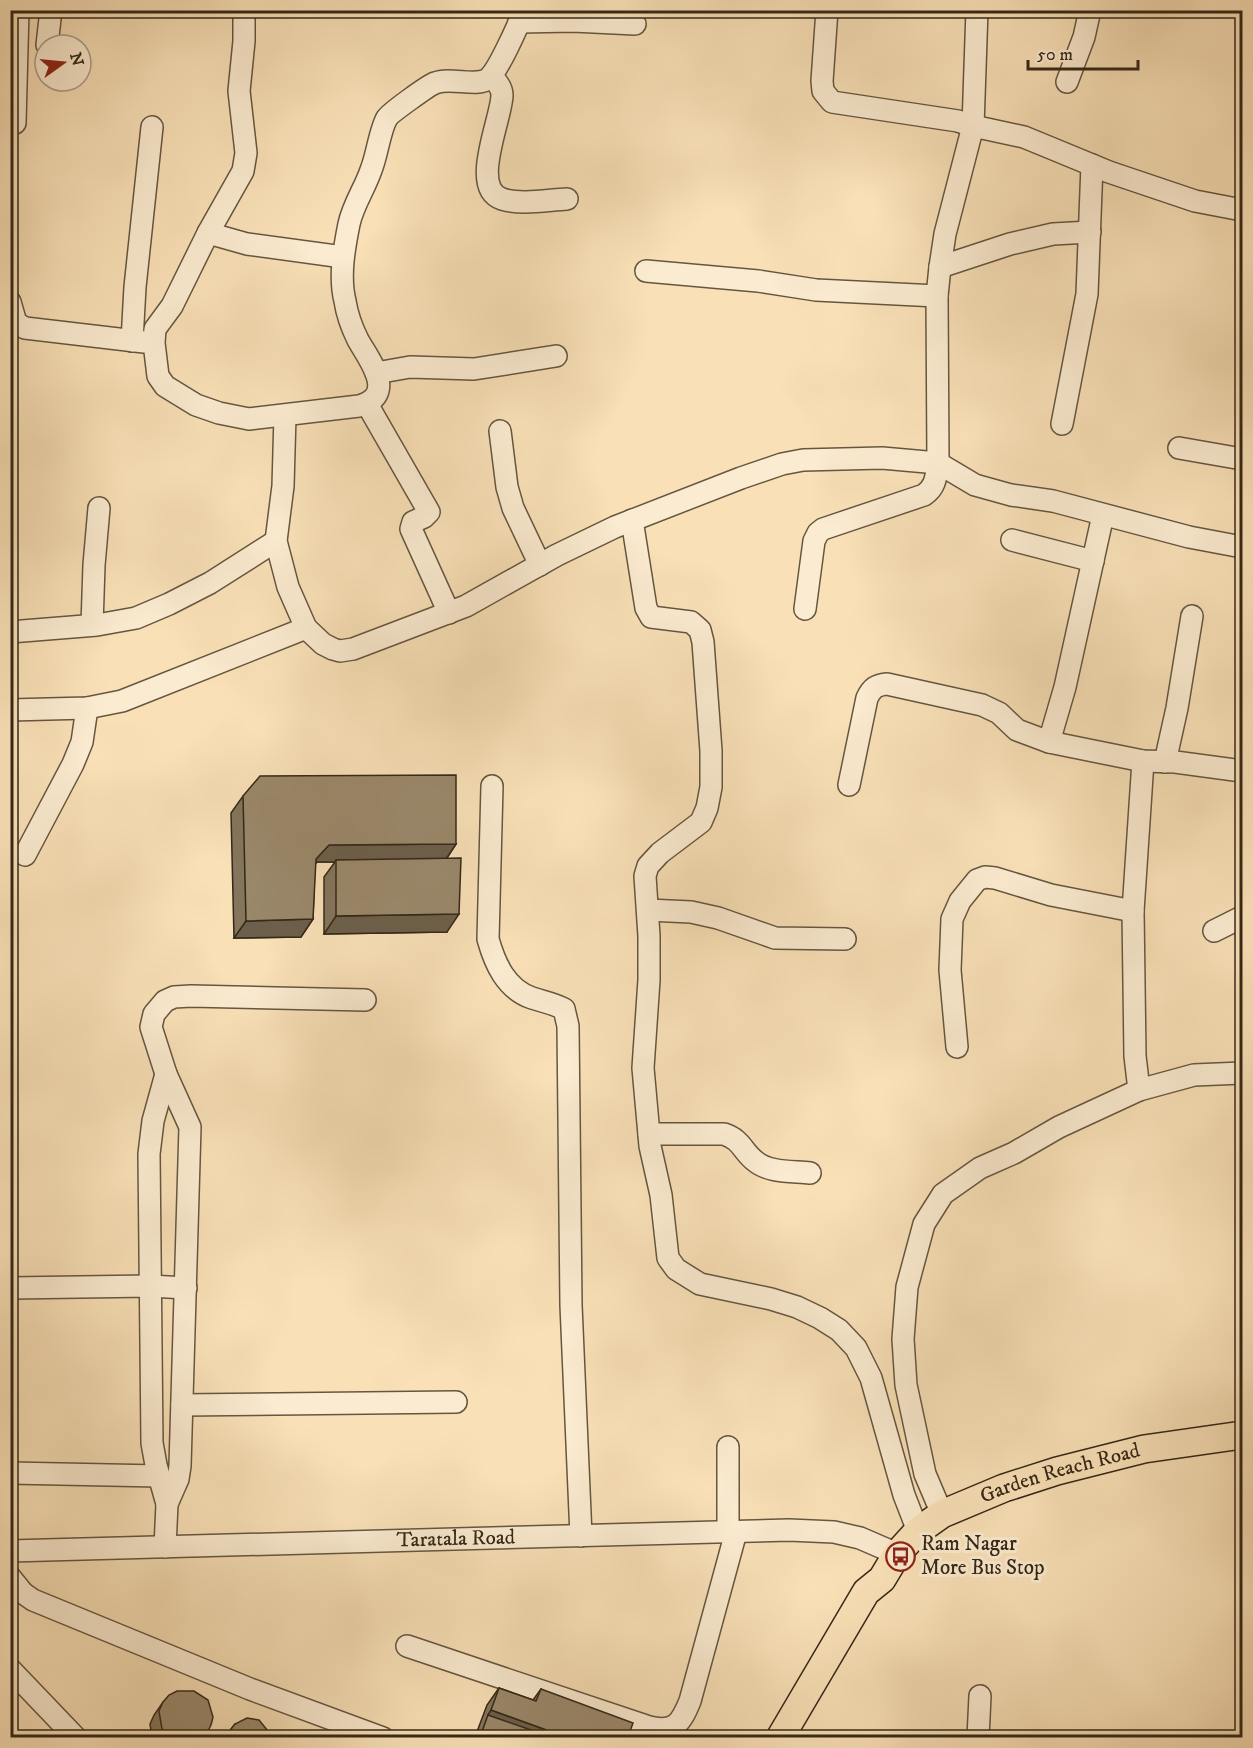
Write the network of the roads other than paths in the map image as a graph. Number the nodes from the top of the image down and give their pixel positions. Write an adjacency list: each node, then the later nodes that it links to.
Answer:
1 (18, 10): 12 (street)
2 (51, 10): 9 (street)
3 (244, 10): 19 (street)
4 (826, 10): 13 (street)
5 (977, 10): 13 (street)
6 (1090, 10): 11 (street)
7 (521, 16): 8 (street); 10 (street)
8 (635, 24)
9 (47, 33)
10 (491, 76): 16 (street); 20 (street)
11 (1067, 82)
12 (15, 123)
13 (973, 126): 15 (street); 21 (street)
14 (152, 128): 25 (street)
15 (1092, 165): 17 (street); 18 (street)
16 (567, 199)
17 (1242, 210)
18 (1090, 232): 21 (street); 31 (street)
19 (208, 233): 20 (street); 26 (street)
20 (344, 257): 28 (street)
21 (940, 267): 23 (street)
22 (646, 271): 23 (street)
23 (937, 296): 35 (street)
24 (10, 302): 25 (street)
25 (132, 341): 26 (street)
26 (154, 343): 30 (street)
27 (556, 356): 28 (street)
28 (376, 373): 29 (street)
29 (367, 404): 30 (street); 45 (street)
30 (285, 416): 40 (street)
31 (1062, 424)
32 (500, 431): 43 (street)
33 (1179, 448): 34 (street)
34 (1242, 459)
35 (938, 463): 37 (street); 38 (street); 44 (street)
36 (99, 507): 47 (street)
37 (1103, 515): 41 (street); 42 (street)
38 (632, 520): 43 (street); 59 (street)
39 (1012, 540): 42 (street)
40 (276, 541): 47 (street); 48 (street)
41 (1242, 547)
42 (1093, 561): 52 (street)
43 (540, 565): 45 (street)
44 (805, 609)
45 (449, 613): 48 (street)
46 (1192, 616): 54 (street)
47 (92, 625): 49 (street)
48 (306, 628): 50 (street)
49 (10, 632)
50 (87, 708): 51 (street); 58 (street)
51 (10, 710)
52 (1049, 742): 53 (street); 57 (street)
53 (1143, 761): 54 (street); 60 (street)
54 (1165, 762): 55 (street)
55 (1242, 771)
56 (492, 786): 84 (street)
57 (849, 786)
58 (25, 855)
59 (648, 909): 63 (street); 69 (street)
60 (1133, 911): 65 (street); 68 (street)
61 (1242, 918): 62 (street)
62 (1214, 931)
63 (845, 939)
64 (365, 1000): 67 (street)
65 (957, 1047)
66 (1242, 1073): 68 (street)
67 (166, 1074): 71 (street); 73 (street)
68 (1139, 1090): 81 (street)
69 (649, 1134): 70 (street); 82 (street)
70 (810, 1173)
71 (150, 1286): 72 (street); 73 (street); 79 (street)
72 (10, 1288)
73 (186, 1288): 75 (street)
74 (456, 1402): 75 (street)
75 (182, 1405): 80 (street)
76 (1242, 1435): 81 (main road, Garden Reach Road)
77 (728, 1447): 83 (street)
78 (10, 1473): 79 (street)
79 (159, 1476): 80 (street)
80 (167, 1504): 85 (street)
81 (942, 1514): 82 (main road, Garden Reach Road)
82 (918, 1531): 87 (main road, Garden Reach Road)
83 (732, 1532): 84 (street, Taratala Road); 87 (street, Taratala Road); 90 (street)
84 (581, 1536): 85 (street, Taratala Road)
85 (165, 1546): 86 (street, Taratala Road)
86 (10, 1551)
87 (897, 1554): 89 (main road, Garden Reach Road)
88 (10, 1577): 94 (street)
89 (882, 1579): 95 (main road); 96 (main road)
90 (406, 1646)
91 (10, 1669): 93 (street)
92 (980, 1696): 97 (street)
93 (76, 1737)
94 (383, 1737)
95 (780, 1737)
96 (800, 1737)
97 (978, 1737)

